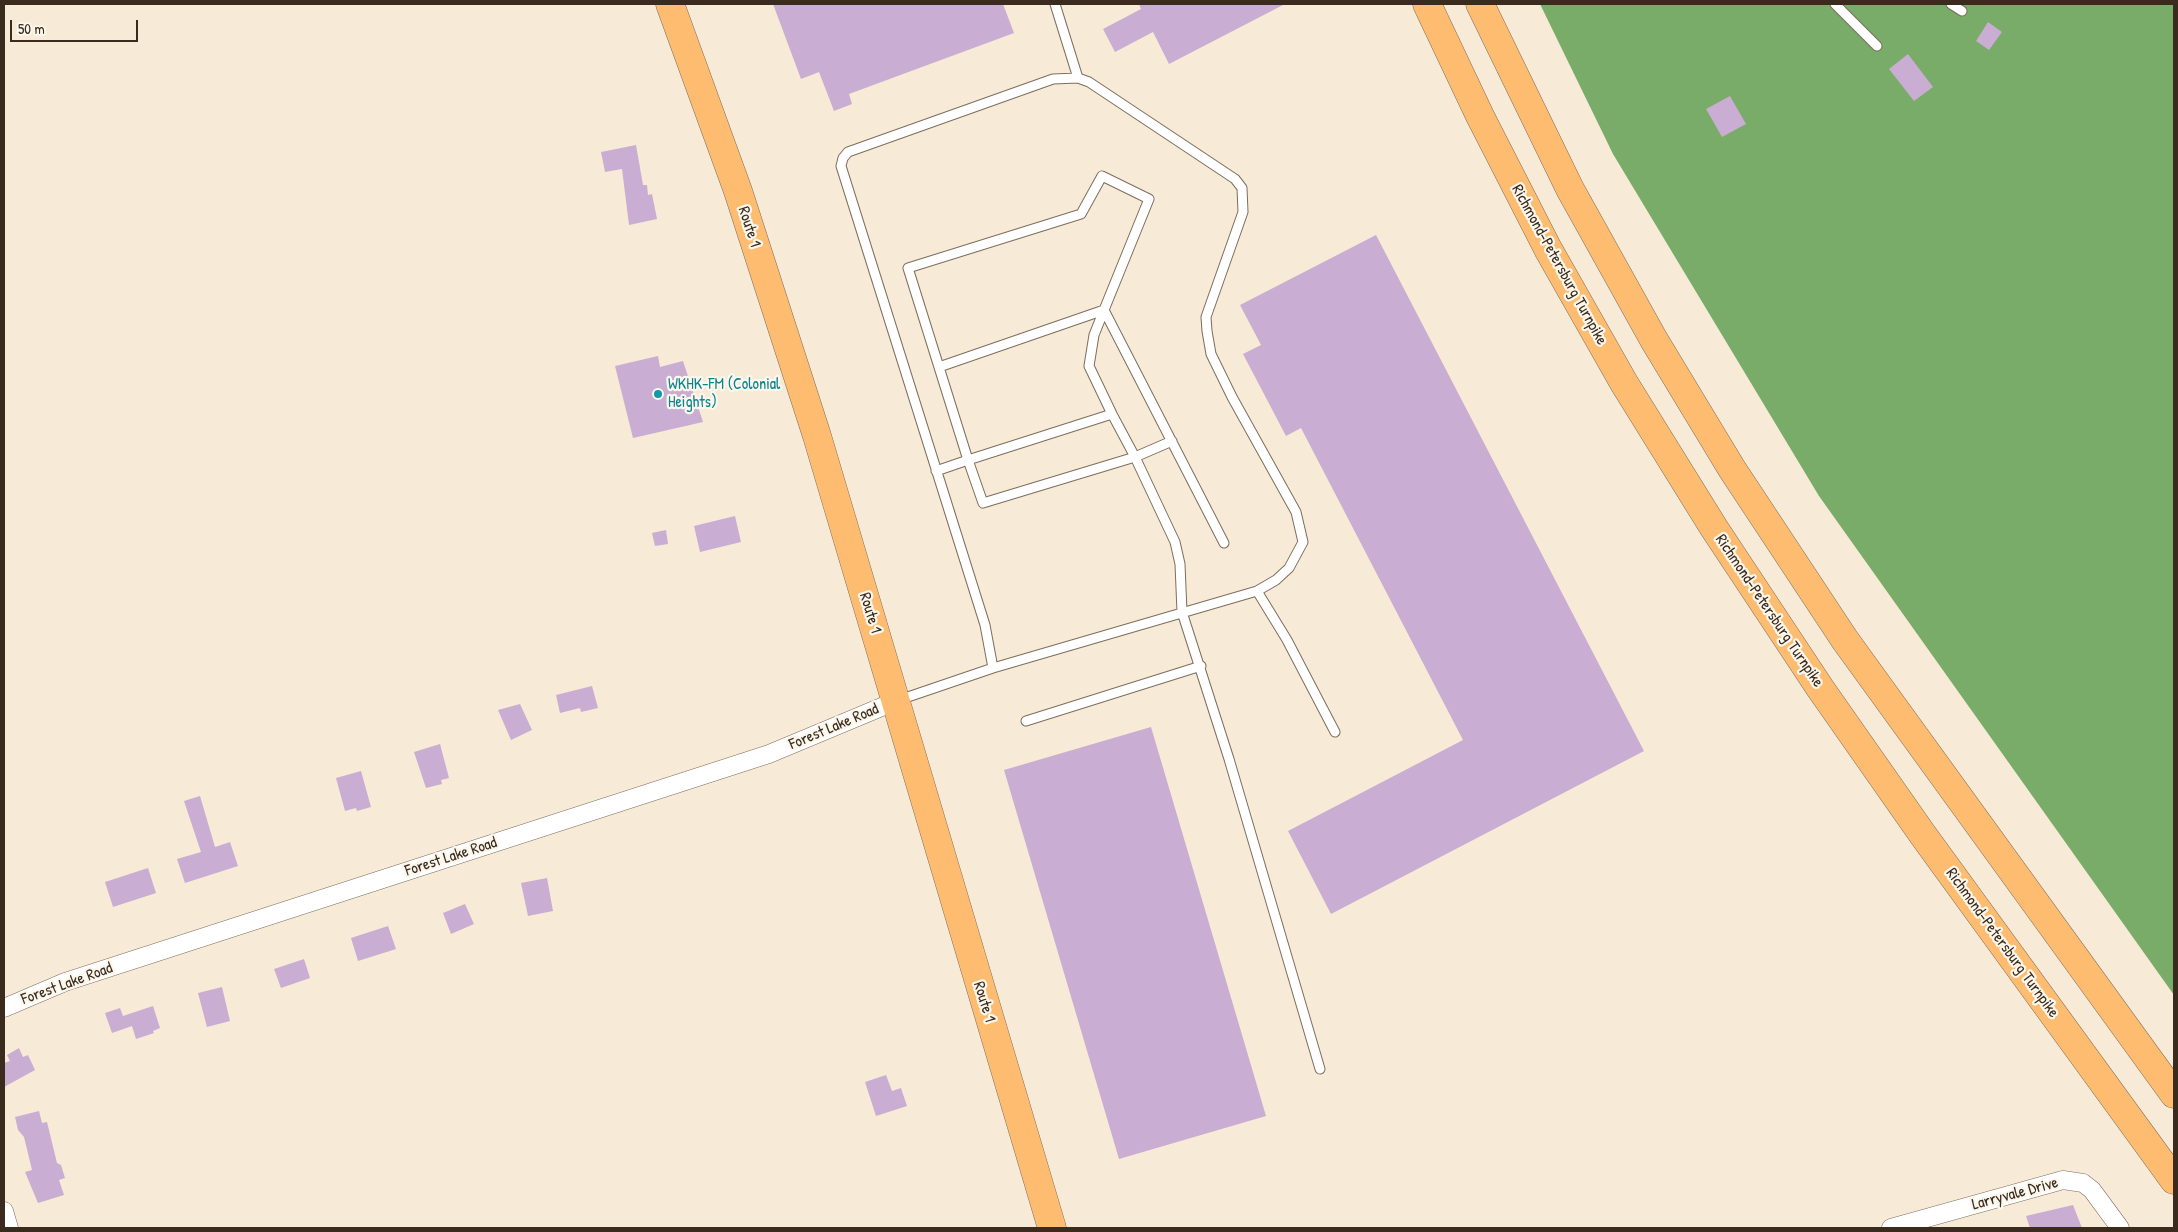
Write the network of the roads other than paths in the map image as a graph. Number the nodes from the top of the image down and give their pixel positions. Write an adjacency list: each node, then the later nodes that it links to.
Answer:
1 (670, 4): 22 (main road, Route 1)
2 (1055, 4): 9 (lane)
3 (1427, 4): 28 (main road, Richmond-Petersburg Turnpike)
4 (1480, 4): 27 (main road)
5 (1835, 4): 8 (lane)
6 (1951, 4): 7 (lane)
7 (1962, 12)
8 (1877, 46)
9 (1078, 78): 16 (lane); 18 (lane)
10 (1104, 310): 11 (lane); 11 (lane); 12 (lane); 13 (lane)
11 (939, 367): 15 (lane)
12 (1112, 414): 14 (lane); 15 (lane)
13 (1172, 441): 14 (lane); 17 (lane)
14 (1135, 457): 15 (lane); 19 (lane)
15 (968, 460): 16 (lane)
16 (936, 472): 21 (lane)
17 (1224, 543)
18 (1258, 591): 19 (lane); 24 (lane)
19 (1182, 612): 20 (lane); 21 (lane)
20 (1201, 666): 23 (lane); 26 (lane)
21 (993, 668): 22 (lane)
22 (896, 701): 25 (street, Forest Lake Road); 31 (main road, Route 1)
23 (1026, 721)
24 (1335, 732)
25 (4, 1008)
26 (1320, 1069)
27 (2174, 1094)
28 (2174, 1180)
29 (4, 1210): 30 (street)
30 (9, 1228)
31 (1052, 1228)
32 (1891, 1228): 33 (street, Larryvale Drive)
33 (2120, 1228)

